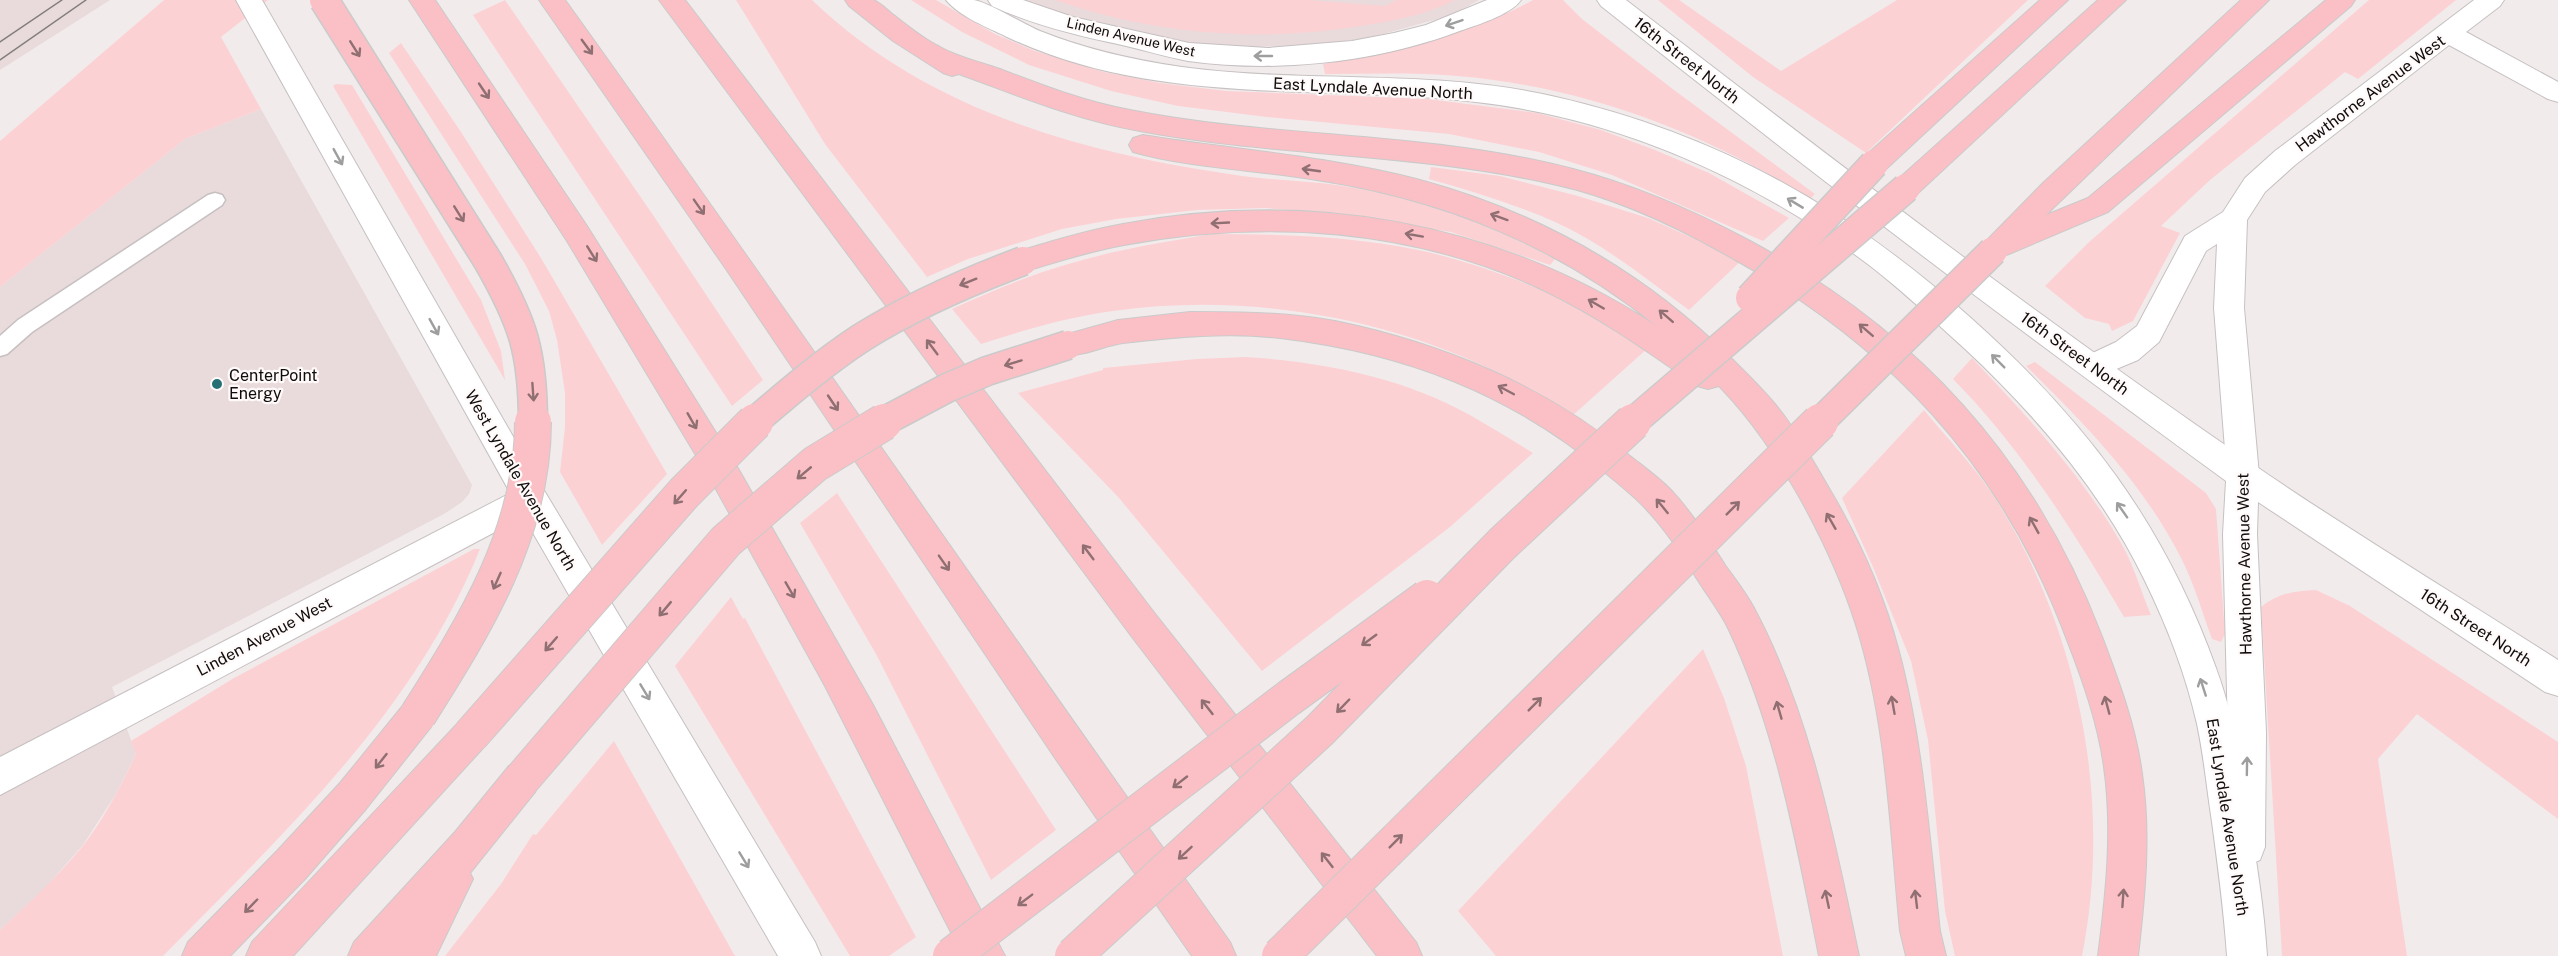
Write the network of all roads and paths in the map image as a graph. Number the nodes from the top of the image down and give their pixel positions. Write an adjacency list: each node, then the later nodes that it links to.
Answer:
1 (249, 0): 28 (street, West Lyndale Avenue North, one-way to 28)
2 (324, 0): 34 (highway, one-way to 34, bridge)
3 (422, 0): 40 (highway, one-way to 40)
4 (552, 0): 42 (highway, one-way to 42)
5 (672, 0): 16 (highway)
6 (858, 0): 18 (highway)
7 (959, 0): 33 (street, East Lyndale Avenue North, one-way to 7)
8 (1000, 0): 9 (street, Linden Avenue West, one-way to 8)
9 (1508, 0)
10 (1610, 0): 24 (street, 16th Street North)
11 (2055, 0): 25 (highway, bridge)
12 (2113, 0): 25 (highway, bridge)
13 (2256, 0): 22 (highway)
14 (2342, 0): 22 (highway)
15 (2491, 0): 17 (street, Hawthorne Avenue West)
16 (689, 13): 44 (highway, one-way to 16)
17 (2448, 34): 19 (street); 21 (street, Hawthorne Avenue West)
18 (934, 55): 26 (highway, one-way to 18); 47 (highway, one-way to 18)
19 (2558, 93)
20 (215, 200): 23 (lane)
21 (2233, 219): 24 (street, Hawthorne Avenue West); 27 (street, Hawthorne Avenue West)
22 (1996, 248): 43 (highway, one-way to 22, bridge)
23 (0, 348)
24 (2095, 366): 27 (street, 16th Street North)
25 (1644, 411): 29 (highway, bridge)
26 (1767, 417): 35 (highway, one-way to 35, bridge); 46 (highway, one-way to 26)
27 (2243, 475): 30 (street, 16th Street North); 33 (street, Hawthorne Avenue West, one-way to 27)
28 (530, 497): 31 (street, Linden Avenue West); 38 (street, West Lyndale Avenue North, one-way to 38)
29 (1502, 544): 39 (highway, one-way to 39, bridge); 41 (highway, one-way to 41, bridge)
30 (2558, 680)
31 (0, 777)
32 (469, 845): 36 (highway); 37 (highway); 45 (highway, one-way to 32, bridge)
33 (2245, 909): 48 (street, East Lyndale Avenue North)
34 (202, 956)
35 (266, 956)
36 (368, 956)
37 (415, 956)
38 (801, 956)
39 (951, 956)
40 (985, 956)
41 (1073, 956)
42 (1216, 956)
43 (1280, 956)
44 (1402, 956)
45 (1839, 956)
46 (1926, 956)
47 (2118, 956)
48 (2247, 956)

